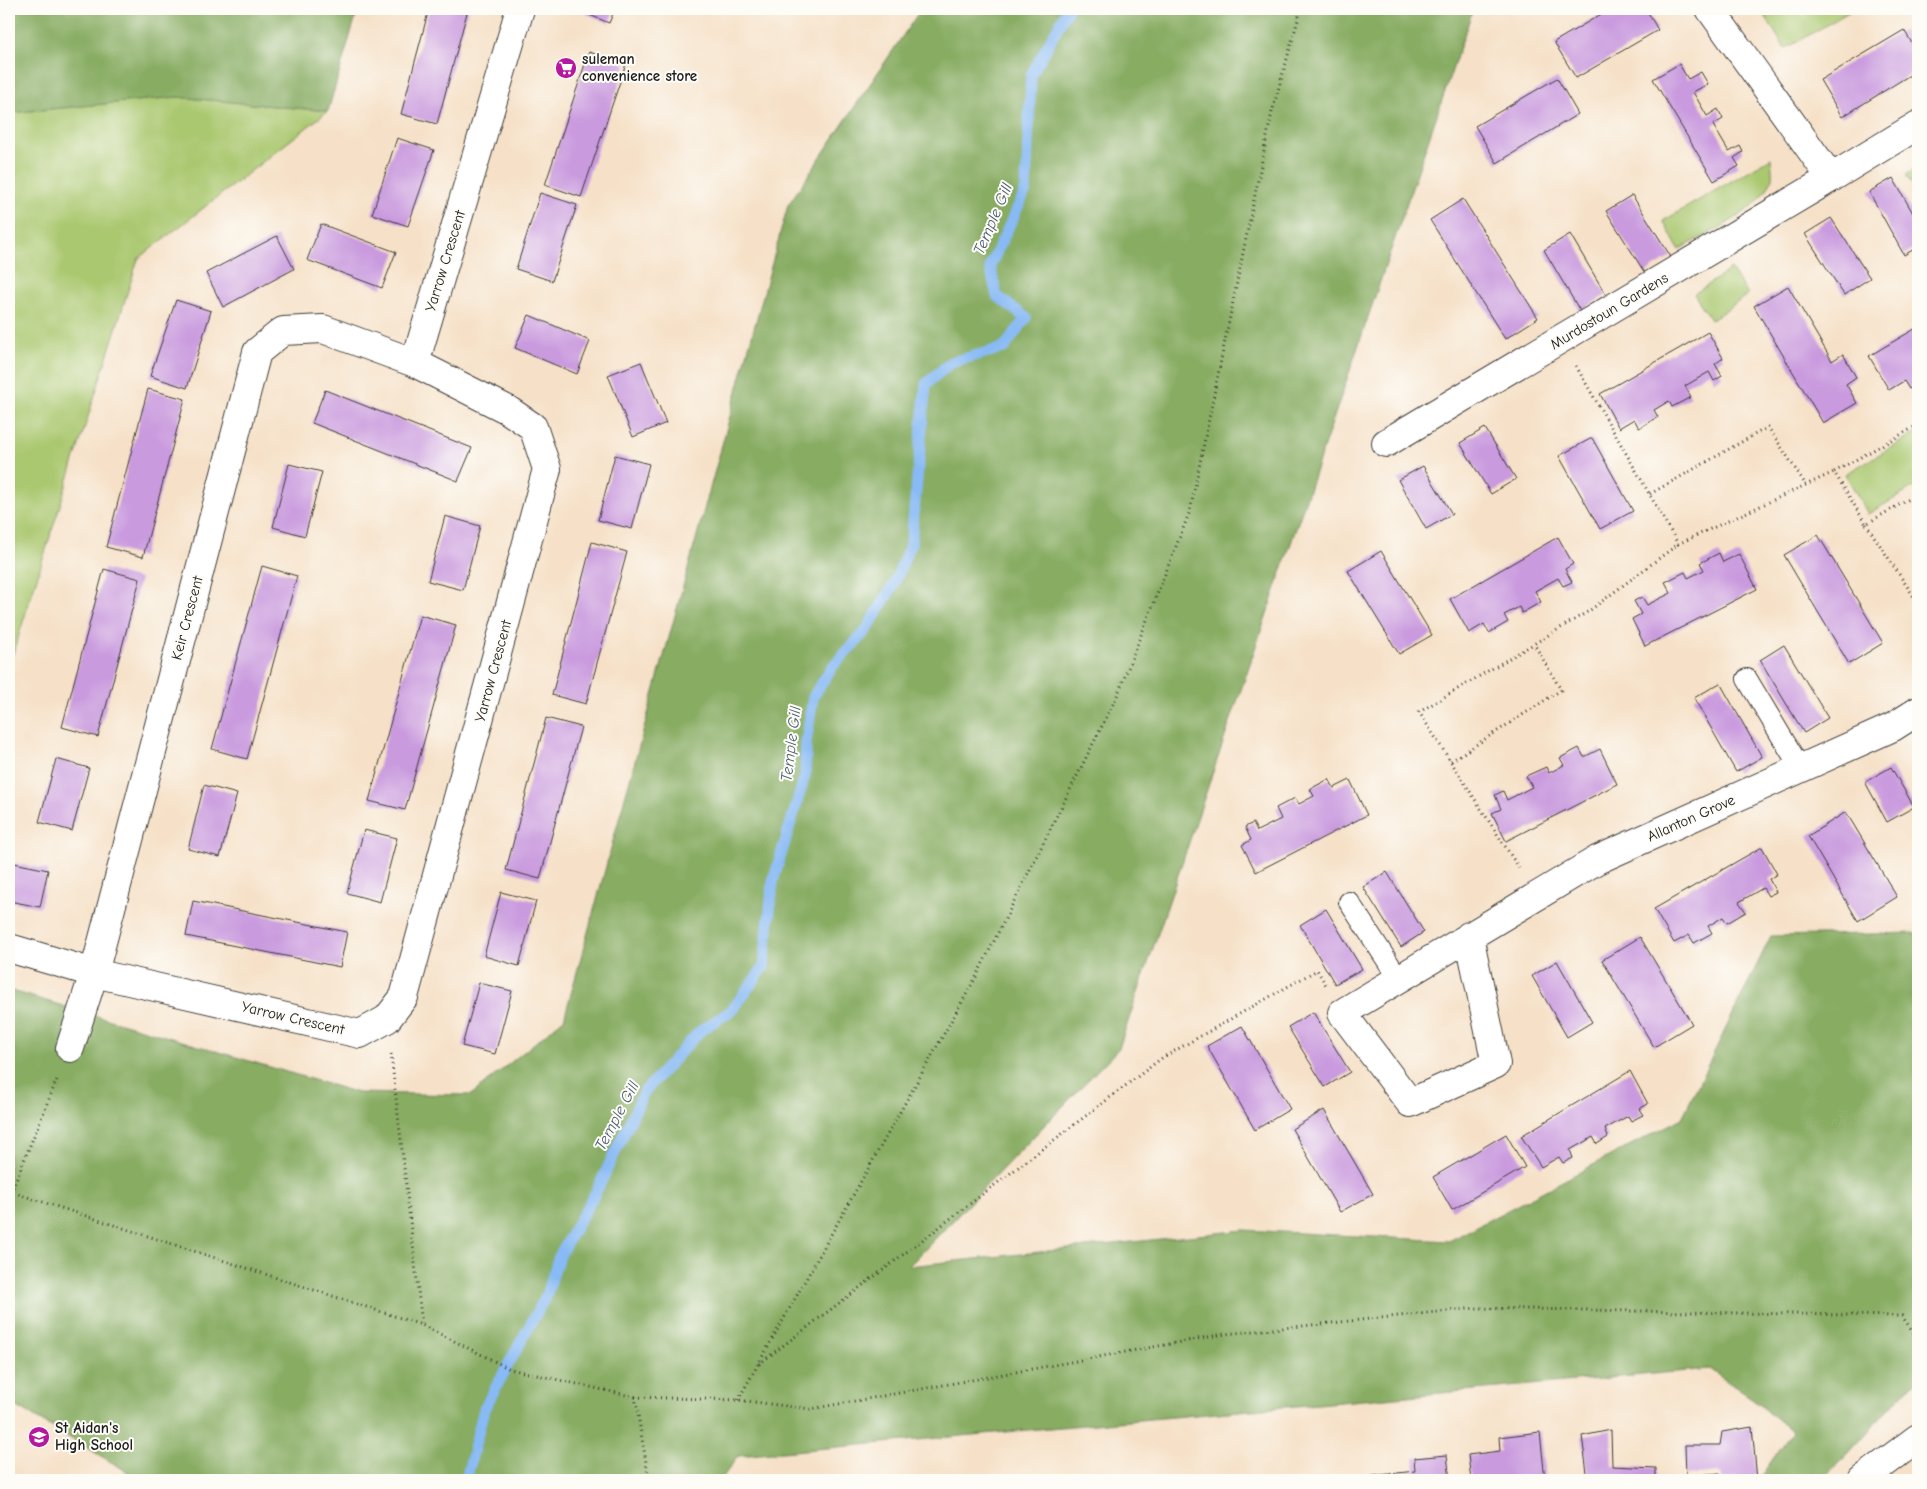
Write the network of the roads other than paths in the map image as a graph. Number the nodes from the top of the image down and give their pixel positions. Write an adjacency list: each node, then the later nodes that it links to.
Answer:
1 (520, 9): 5 (street, Yarrow Crescent)
2 (1710, 9): 4 (street)
3 (1918, 125): 4 (street, Murdostoun Gardens)
4 (1831, 178): 6 (street, Murdostoun Gardens)
5 (415, 363): 13 (street, Keir Crescent); 13 (street, Yarrow Crescent)
6 (1386, 443)
7 (1747, 679): 9 (lane)
8 (1918, 711): 9 (street, Allanton Grove)
9 (1801, 769): 11 (street, Allanton Grove)
10 (1349, 902): 14 (lane)
11 (1469, 936): 14 (street, Allanton Grove); 14 (street, Allanton Grove)
12 (9, 948): 13 (street, Yarrow Crescent)
13 (94, 973): 15 (street, Keir Crescent)
14 (1400, 979)
15 (70, 1048)
16 (1918, 1438): 17 (street)
17 (1862, 1480)

